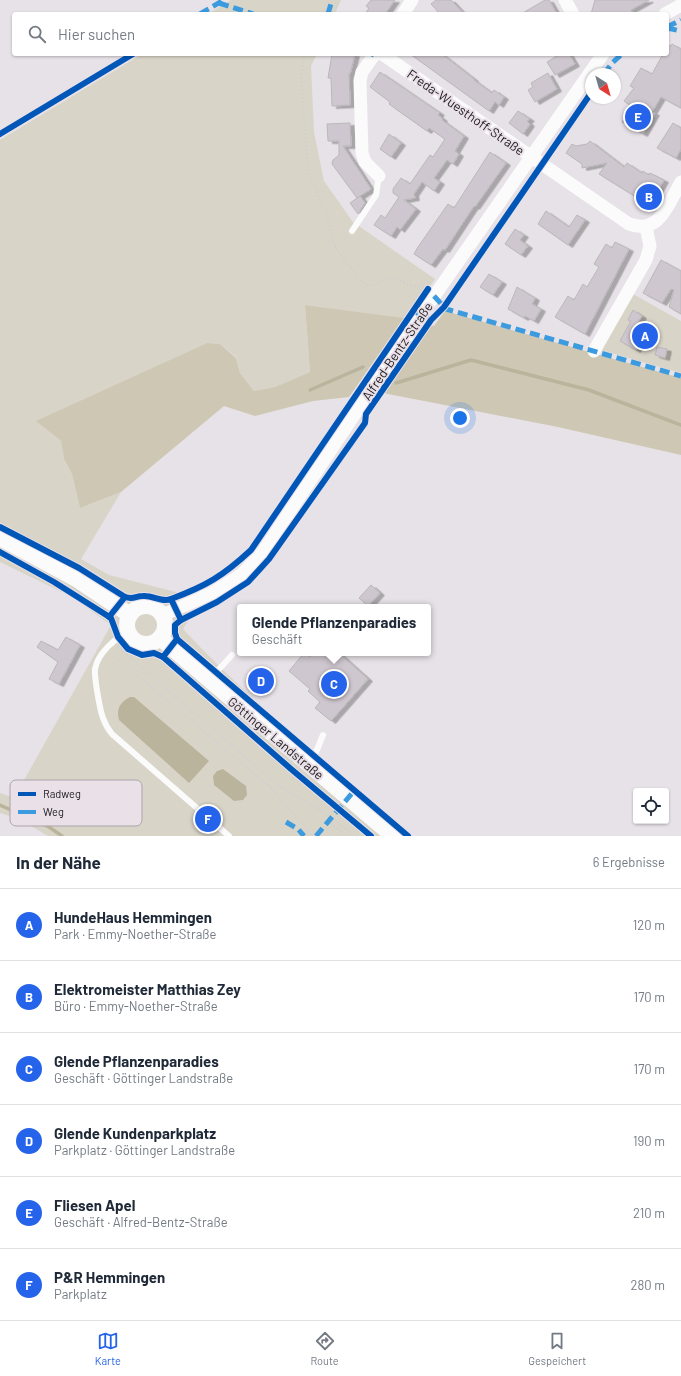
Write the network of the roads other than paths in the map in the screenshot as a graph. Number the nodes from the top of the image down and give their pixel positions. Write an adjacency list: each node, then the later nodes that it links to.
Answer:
1 (412, 0): 4 (street)
2 (565, 0): 5 (street)
3 (681, 4): 6 (street)
4 (403, 12)
5 (572, 12)
6 (668, 12)
7 (374, 56): 11 (street)
8 (385, 56): 10 (street, Freda-Wuesthoff-Straße)
9 (600, 56): 10 (street, Alfred-Bentz-Straße)
10 (531, 157): 13 (street, Freda-Wuesthoff-Straße); 18 (street, Alfred-Bentz-Straße)
11 (379, 176): 14 (lane)
12 (681, 182): 13 (street)
13 (646, 227): 15 (street)
14 (352, 230)
15 (594, 351)
16 (0, 538): 17 (street)
17 (130, 615): 18 (street); 19 (street)
18 (163, 615): 20 (street)
19 (129, 632): 20 (street); 25 (lane)
20 (160, 638): 22 (street, Göttinger Landstraße)
21 (232, 655): 22 (lane)
22 (208, 680): 24 (street, Göttinger Landstraße)
23 (323, 735): 24 (lane)
24 (308, 765): 26 (street, Göttinger Landstraße)
25 (228, 836)
26 (393, 836)

